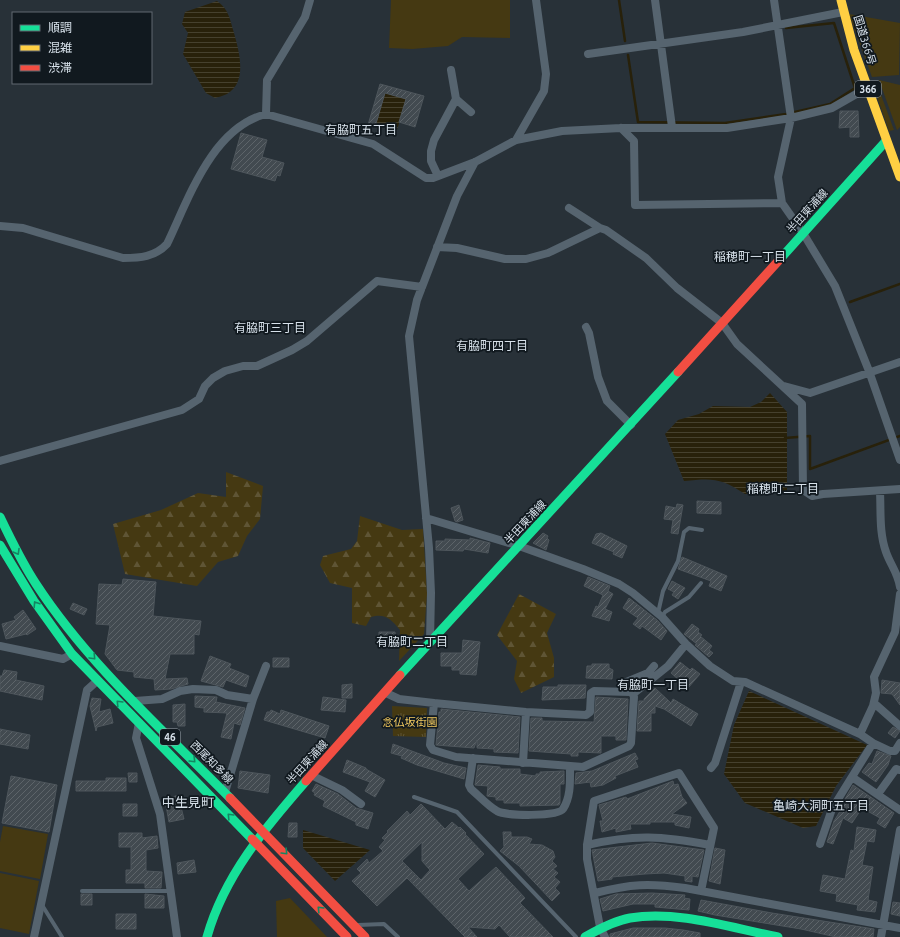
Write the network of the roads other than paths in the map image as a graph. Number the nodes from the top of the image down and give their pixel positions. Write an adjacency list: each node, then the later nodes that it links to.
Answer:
1 (310, 0): 14 (street)
2 (536, 0): 18 (street)
3 (655, 0): 8 (street)
4 (774, 0): 7 (street)
5 (841, 0): 6 (main road, 国道366号 / 366)
6 (843, 12): 7 (street); 11 (main road, 国道366号 / 366)
7 (777, 25): 8 (street); 15 (street)
8 (661, 43): 9 (street); 16 (street)
9 (588, 54)
10 (451, 70): 12 (street)
11 (867, 88): 15 (street); 19 (main road, 国道366号 / 366)
12 (456, 99): 13 (street); 21 (street)
13 (471, 112)
14 (266, 114): 21 (street); 25 (street)
15 (791, 118): 16 (street); 23 (street)
16 (672, 127): 17 (street)
17 (621, 128): 18 (street); 23 (street)
18 (516, 140): 20 (street)
19 (886, 141): 22 (main road, 国道366号 / 366); 27 (main road, 半田東浦線)
20 (474, 162): 21 (street); 28 (street)
21 (438, 176)
22 (900, 177)
23 (782, 203): 27 (street)
24 (569, 208): 26 (street)
25 (0, 226)
26 (600, 228): 28 (street); 30 (street)
27 (803, 233): 30 (main road, 半田東浦線); 33 (street)
28 (437, 247): 29 (street)
29 (422, 287): 37 (street); 41 (street)
30 (722, 323): 34 (street); 35 (main road, 半田東浦線)
31 (586, 327): 35 (street)
32 (900, 362): 33 (street)
33 (869, 371): 34 (street); 36 (street)
34 (783, 386): 39 (street)
35 (631, 425): 44 (main road, 半田東浦線)
36 (900, 460)
37 (0, 461)
38 (900, 489): 39 (street)
39 (880, 492): 46 (street)
40 (0, 517): 61 (main road, 西尾知多線 / 46, one-way to 61)
41 (426, 518): 44 (street); 49 (street)
42 (702, 530): 48 (lane)
43 (0, 545): 52 (main road, 46, one-way to 43)
44 (519, 546): 48 (street); 49 (main road, 半田東浦線)
45 (702, 583): 48 (lane)
46 (900, 587)
47 (900, 594): 63 (street)
48 (660, 615): 50 (street)
49 (430, 641): 58 (main road, 半田東浦線)
50 (686, 644): 56 (street); 59 (street)
51 (0, 646): 52 (street)
52 (72, 654): 55 (main road, 46)
53 (266, 666): 60 (street)
54 (654, 666): 57 (street)
55 (97, 681): 65 (main road, 46, one-way to 55); 93 (street)
56 (741, 682): 67 (street); 73 (street)
57 (624, 692): 59 (street); 64 (street)
58 (386, 693): 62 (street); 75 (main road, 半田東浦線)
59 (634, 694): 72 (street)
60 (253, 700): 61 (street); 77 (street)
61 (135, 701): 77 (main road, 西尾知多線 / 46, one-way to 77)
62 (434, 703): 64 (street); 70 (street)
63 (874, 703): 66 (street); 67 (street)
64 (526, 712): 71 (street)
65 (139, 723): 84 (main road, 46, one-way to 65); 90 (street)
66 (900, 726)
67 (860, 734): 68 (street)
68 (873, 743): 69 (street); 76 (street)
69 (900, 743)
70 (473, 758): 71 (street); 72 (street)
71 (523, 763): 72 (street)
72 (570, 767)
73 (711, 768)
74 (900, 770): 78 (street)
75 (311, 776): 80 (street); 82 (main road, 半田東浦線)
76 (852, 777): 78 (street); 85 (street)
77 (225, 792): 82 (main road, 西尾知多線 / 46)
78 (878, 794): 81 (street)
79 (414, 797): 106 (lane)
80 (361, 804)
81 (900, 810)
82 (263, 830): 84 (main road, 半田東浦線); 95 (main road, 西尾知多線 / 46, one-way to 95)
83 (900, 830): 88 (street)
84 (255, 842): 102 (main road, 半田東浦線); 103 (main road, 46, one-way to 84)
85 (820, 844)
86 (587, 845): 87 (street); 87 (street); 92 (street)
87 (710, 845): 91 (street)
88 (896, 876): 94 (street)
89 (82, 891): 90 (lane)
90 (172, 891): 101 (street)
91 (701, 891): 92 (street); 94 (street)
92 (594, 893): 96 (street)
93 (41, 903): 99 (street); 100 (lane)
94 (883, 923): 97 (street); 110 (street)
95 (354, 925): 104 (main road, 西尾知多線 / 46); 105 (lane)
96 (600, 928): 98 (main road); 107 (main road); 108 (street)
97 (900, 928)
98 (765, 936): 109 (main road)
99 (34, 937)
100 (62, 937)
101 (177, 937)
102 (207, 937)
103 (347, 937)
104 (365, 937)
105 (398, 937)
106 (576, 937)
107 (585, 937)
108 (605, 937)
109 (778, 937)
110 (881, 937)

